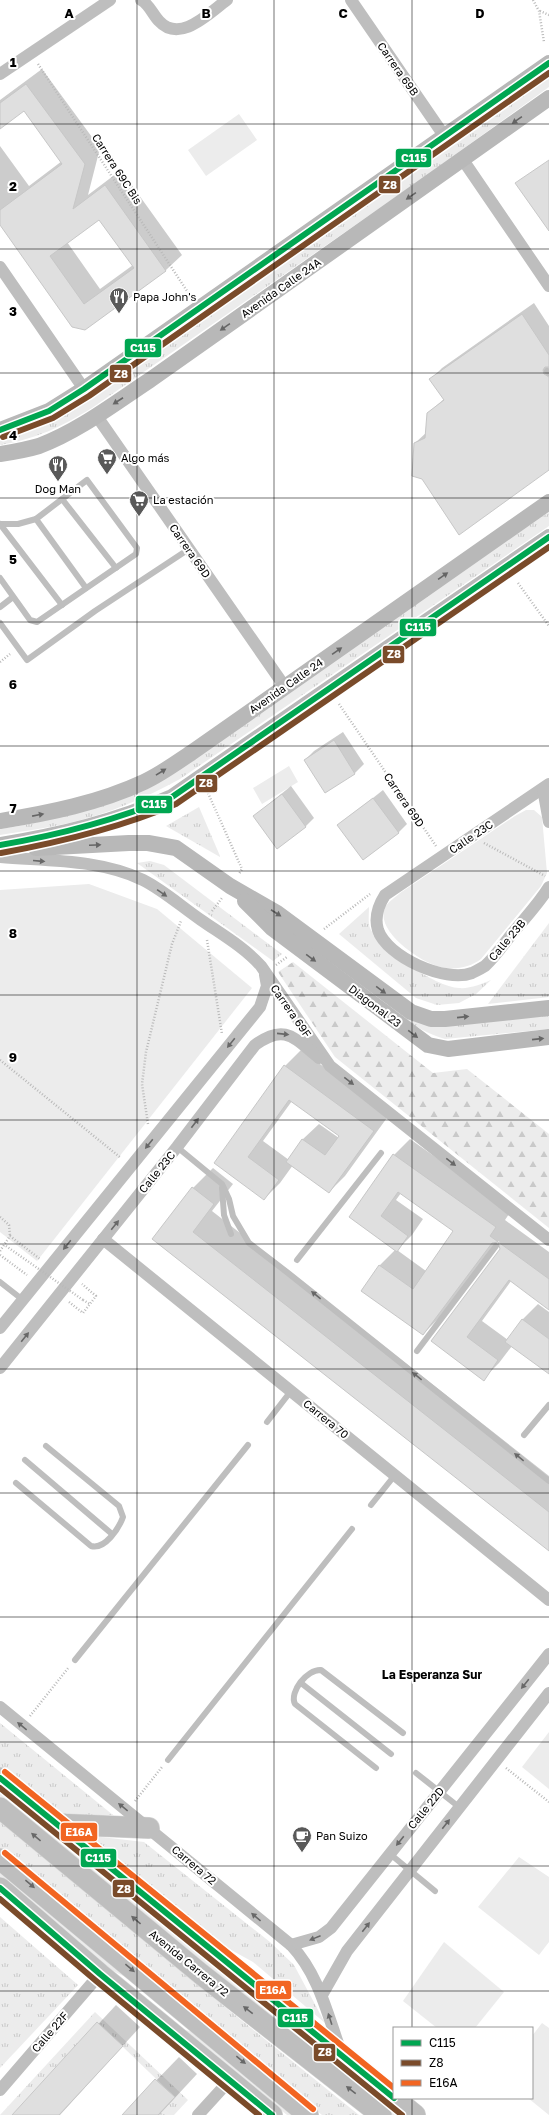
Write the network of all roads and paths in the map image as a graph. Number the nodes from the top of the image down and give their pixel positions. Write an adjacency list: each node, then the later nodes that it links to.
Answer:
1 (110, 0): 9 (street)
2 (141, 0): 3 (street)
3 (227, 0)
4 (351, 0): 13 (street, Carrera 69B)
5 (533, 0): 6 (path)
6 (539, 11): 7 (path); 8 (path)
7 (549, 15)
8 (544, 42)
9 (31, 53): 11 (street); 17 (path, Carrera 69C Bis)
10 (549, 63): 13 (main road)
11 (0, 74)
12 (549, 98): 14 (main road, Avenida Calle 24A, one-way to 14)
13 (445, 137): 18 (main road)
14 (463, 160): 16 (street); 19 (main road, Avenida Calle 24A, one-way to 19)
15 (0, 267): 18 (street)
16 (549, 286)
17 (189, 294)
18 (84, 389): 20 (main road)
19 (96, 415): 21 (main road, Avenida Calle 24A); 27 (street, Carrera 69D)
20 (0, 430)
21 (0, 454)
22 (62, 499): 24 (lane); 28 (lane); 28 (lane)
23 (549, 502): 37 (main road, Avenida Calle 24, one-way to 23)
24 (36, 519): 25 (lane); 31 (lane)
25 (0, 524): 33 (lane)
26 (549, 537): 44 (main road)
27 (189, 549): 35 (lane); 37 (street, Carrera 69D)
28 (116, 568): 31 (lane)
29 (0, 578): 32 (lane)
30 (518, 584): 36 (path)
31 (86, 588): 33 (lane)
32 (13, 597): 33 (lane); 34 (lane)
33 (62, 605)
34 (0, 607)
35 (0, 623)
36 (549, 626)
37 (285, 687): 41 (main road, Avenida Calle 24, one-way to 37)
38 (339, 704): 45 (path, Carrera 69D)
39 (546, 786): 42 (street); 43 (street, Calle 23C)
40 (208, 793): 50 (path)
41 (0, 821)
42 (549, 822)
43 (472, 836): 48 (street, Calle 23C); 51 (path)
44 (0, 845)
45 (435, 845): 47 (path); 48 (path, Carrera 69D)
46 (0, 850): 52 (main road, Diagonal 23, one-way to 52)
47 (429, 850)
48 (442, 856): 60 (street, Calle 23C)
49 (0, 857): 55 (street, Carrera 69F, one-way to 55)
50 (242, 869)
51 (549, 878)
52 (230, 886): 57 (main road, Diagonal 23, one-way to 57); 58 (main road, Diagonal 23)
53 (549, 887): 60 (street, Calle 23B)
54 (373, 892): 57 (path)
55 (187, 910): 56 (street, Carrera 69F); 66 (path)
56 (204, 922): 59 (street, Carrera 69F); 63 (path)
57 (311, 938): 61 (main road, Diagonal 23, one-way to 61)
58 (298, 948): 59 (path); 62 (main road, Diagonal 23, one-way to 62)
59 (265, 974): 63 (street, one-way to 63); 65 (street, Carrera 69F)
60 (452, 975)
61 (549, 1008)
62 (549, 1037)
63 (225, 1050): 66 (street)
64 (0, 1060): 69 (path)
65 (330, 1066): 67 (street, Calle 23C, one-way to 65); 75 (street, Carrera 69F, one-way to 75)
66 (152, 1141): 69 (street, one-way to 69)
67 (177, 1147): 70 (lane); 74 (street, Calle 23C, one-way to 67)
68 (381, 1153): 80 (lane)
69 (131, 1166): 81 (street, one-way to 81)
70 (222, 1184): 72 (lane); 99 (lane, one-way to 70)
71 (0, 1217): 73 (path)
72 (231, 1234)
73 (10, 1236): 76 (path); 81 (path)
74 (103, 1239): 90 (street, Calle 23C, one-way to 74); 91 (street, Carrera 70)
75 (549, 1240)
76 (5, 1246): 78 (path); 86 (path, bridge)
77 (496, 1246): 89 (lane)
78 (0, 1251)
79 (0, 1255): 83 (path)
80 (298, 1260)
81 (50, 1266): 83 (street)
82 (0, 1282): 85 (lane)
83 (37, 1282): 85 (street)
84 (86, 1288): 86 (path)
85 (23, 1300): 88 (street)
86 (90, 1304): 87 (path)
87 (73, 1305)
88 (0, 1328)
89 (417, 1351)
90 (0, 1368)
91 (292, 1391): 93 (lane); 98 (street, Carrera 70)
92 (549, 1405): 94 (lane)
93 (267, 1422)
94 (524, 1435)
95 (248, 1445): 106 (lane)
96 (46, 1446): 103 (lane)
97 (25, 1460): 103 (lane)
98 (395, 1475): 101 (lane); 104 (street, Carrera 70)
99 (549, 1481)
100 (16, 1484): 103 (lane)
101 (371, 1505)
102 (352, 1529): 113 (lane)
103 (112, 1534)
104 (549, 1600)
105 (549, 1654): 118 (street, Calle 22D, one-way to 118)
106 (75, 1660): 110 (path)
107 (301, 1684): 111 (lane); 112 (lane); 115 (lane)
108 (549, 1692): 114 (street)
109 (0, 1707): 110 (street, Carrera 72)
110 (22, 1725): 122 (street, Carrera 72, one-way to 110)
111 (403, 1733)
112 (392, 1754)
113 (168, 1760): 122 (path)
114 (496, 1761): 119 (path); 120 (street)
115 (376, 1768)
116 (416, 1773): 118 (lane)
117 (0, 1778): 123 (highway)
118 (439, 1792): 120 (lane); 125 (street, Calle 22D, one-way to 125)
119 (549, 1802)
120 (459, 1807): 127 (street, one-way to 120)
121 (0, 1808): 143 (highway, Avenida Carrera 72, one-way to 121)
122 (128, 1811): 124 (street, Carrera 72)
123 (56, 1824): 124 (highway); 135 (highway)
124 (149, 1828): 130 (street, Carrera 72, one-way to 124)
125 (390, 1854): 127 (lane); 130 (street, Calle 22D, one-way to 130)
126 (0, 1859): 134 (highway, one-way to 134)
127 (410, 1870): 129 (lane); 132 (street, one-way to 127)
128 (0, 1888): 131 (highway)
129 (435, 1891)
130 (291, 1945): 132 (street, Carrera 72)
131 (100, 1974): 133 (highway); 137 (street, Calle 22F)
132 (322, 1995): 135 (street, Carrera 72, one-way to 132)
133 (142, 2008): 134 (highway); 136 (highway)
134 (200, 2027): 142 (highway, one-way to 142)
135 (342, 2057): 138 (highway)
136 (229, 2081): 140 (street); 141 (highway)
137 (0, 2090)
138 (393, 2098)
139 (395, 2099): 144 (highway)
140 (198, 2115)
141 (272, 2115)
142 (308, 2115)
143 (381, 2115)
144 (415, 2115)

